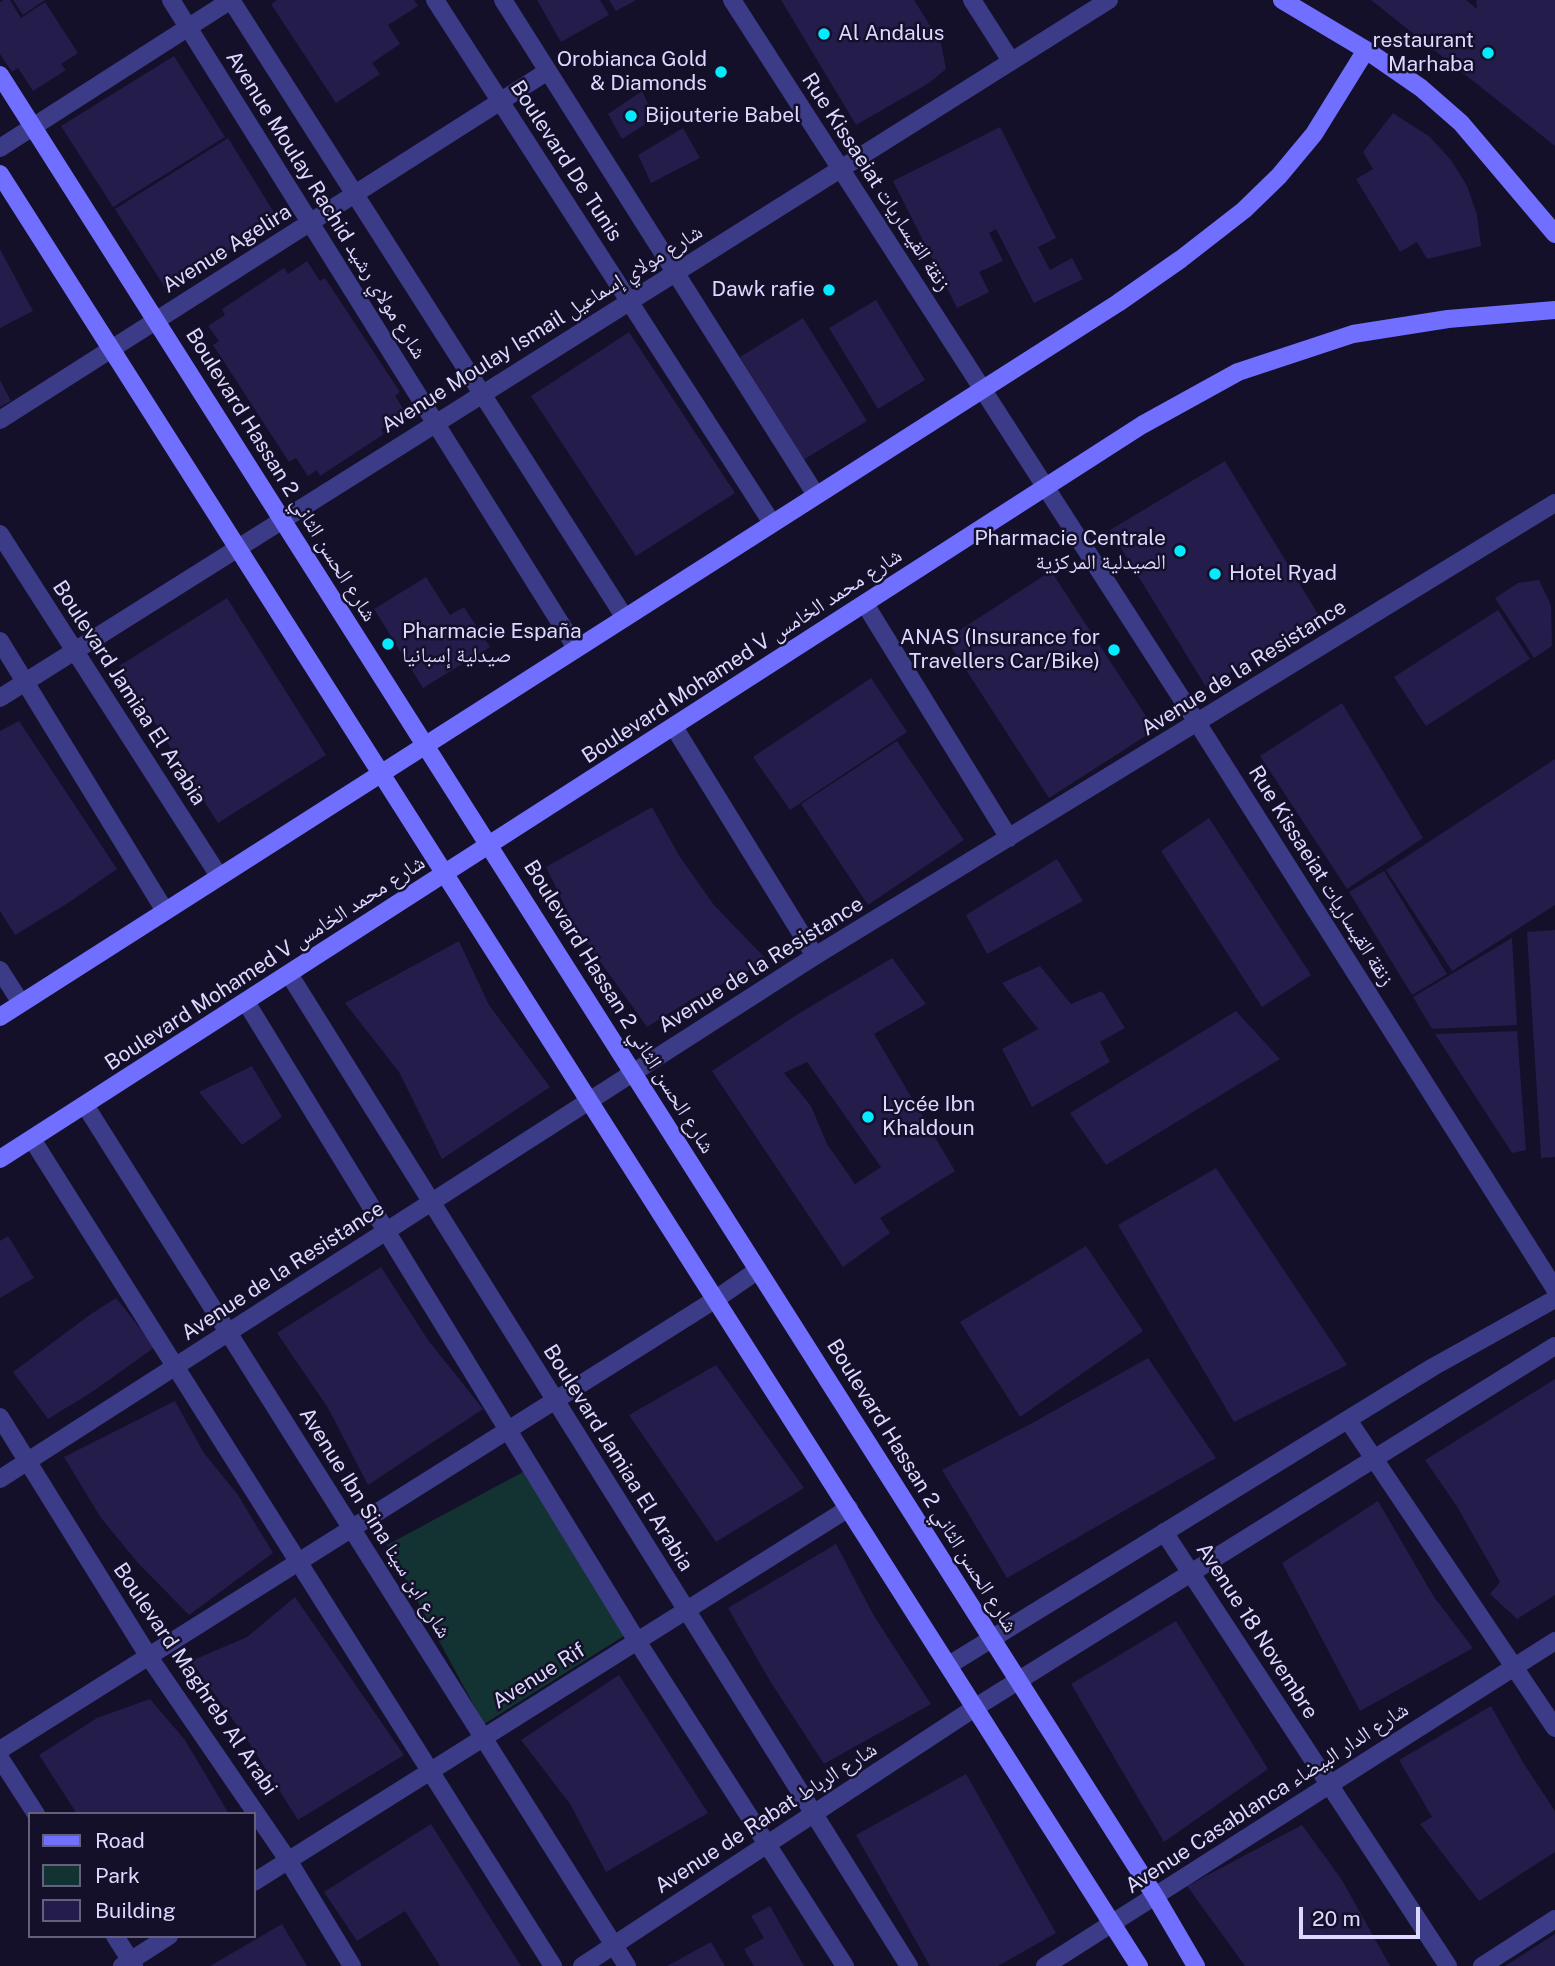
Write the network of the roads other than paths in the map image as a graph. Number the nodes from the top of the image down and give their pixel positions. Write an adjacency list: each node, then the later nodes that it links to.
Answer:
1 (171, 0): 9 (street, Avenue Moulay Rachid شارع مولاي رشيد)
2 (231, 0): 9 (street); 19 (street, Avenue Moulay Rachid شارع مولاي رشيد)
3 (435, 0): 14 (street, Boulevard De Tunis)
4 (503, 0): 12 (street, Boulevard De Tunis)
5 (732, 0): 17 (street, Rue Kissaeiat زنقة القيساريات)
6 (972, 0): 11 (street)
7 (1109, 0): 11 (street, Avenue Moulay Ismail شارع مولاي إسماعيل)
8 (1282, 0): 10 (street)
9 (188, 28): 15 (street); 20 (street, Avenue Moulay Rachid شارع مولاي رشيد)
10 (1366, 50): 21 (street); 27 (street)
11 (1011, 61): 17 (street, Avenue Moulay Ismail شارع مولاي إسماعيل)
12 (548, 71): 14 (street, Avenue Agelira); 22 (street, Boulevard De Tunis)
13 (0, 75): 15 (street, Boulevard Hassan 2 شارع الحسن الثاني)
14 (501, 102): 19 (street, Avenue Agelira); 23 (street, Boulevard De Tunis)
15 (33, 126): 16 (street); 25 (street, Boulevard Hassan 2 شارع الحسن الثاني)
16 (0, 148)
17 (840, 169): 22 (street, Avenue Moulay Ismail شارع مولاي إسماعيل); 27 (street, Rue Kissaeiat زنقة القيساريات)
18 (0, 174): 26 (street)
19 (355, 194): 20 (street, Avenue Agelira); 28 (street, Avenue Moulay Rachid شارع مولاي رشيد)
20 (310, 223): 25 (street, Avenue Agelira); 30 (street, Avenue Moulay Rachid شارع مولاي رشيد)
21 (1555, 234)
22 (675, 272): 23 (street, Avenue Moulay Ismail شارع مولاي إسماعيل); 32 (street, Boulevard De Tunis)
23 (629, 301): 28 (street, Avenue Moulay Ismail شارع مولاي إسماعيل); 35 (street, Boulevard De Tunis)
24 (1555, 310): 31 (street, Boulevard Mohamed V شارع محمد الخامس)
25 (156, 321): 26 (street, Avenue Agelira); 34 (street, Boulevard Hassan 2 شارع الحسن الثاني)
26 (112, 349): 29 (street, Avenue Agelira); 37 (street)
27 (982, 389): 31 (street, Rue Kissaeiat زنقة القيساريات); 32 (street)
28 (482, 393): 30 (street, Avenue Moulay Ismail شارع مولاي إسماعيل); 39 (street, Avenue Moulay Rachid شارع مولاي رشيد)
29 (0, 420)
30 (436, 423): 34 (street, Avenue Moulay Ismail شارع مولاي إسماعيل); 41 (street, Avenue Moulay Rachid شارع مولاي رشيد)
31 (1045, 488): 38 (street, Boulevard Mohamed V شارع محمد الخامس); 45 (street, Rue Kissaeiat زنقة القيساريات)
32 (816, 495): 35 (street)
33 (1555, 503): 45 (street, Avenue de la Resistance)
34 (282, 520): 37 (street, Avenue Moulay Ismail شارع مولاي إسماعيل); 47 (street, Boulevard Hassan 2 شارع الحسن الثاني)
35 (772, 523): 39 (street)
36 (0, 534): 42 (street, Boulevard Jamiaa El Arabia)
37 (238, 548): 42 (street, Avenue Moulay Ismail شارع مولاي إسماعيل); 48 (street)
38 (865, 604): 46 (street, Boulevard Mohamed V شارع محمد الخامس); 49 (street)
39 (625, 618): 41 (street)
40 (0, 641): 43 (street)
41 (576, 648): 47 (street)
42 (76, 651): 43 (street, Avenue Moulay Ismail شارع مولاي إسماعيل); 52 (street, Boulevard Jamiaa El Arabia)
43 (25, 682): 44 (street, Avenue Moulay Ismail شارع مولاي إسماعيل); 53 (street)
44 (0, 698)
45 (1198, 723): 49 (street, Avenue de la Resistance); 68 (street, Rue Kissaeiat زنقة القيساريات)
46 (674, 727): 50 (street, Boulevard Mohamed V شارع محمد الخامس); 54 (street)
47 (425, 745): 48 (street); 50 (street, Boulevard Hassan 2 شارع الحسن الثاني)
48 (381, 773): 51 (street); 52 (street)
49 (1009, 838): 54 (street, Avenue de la Resistance)
50 (489, 845): 51 (street, Boulevard Mohamed V شارع محمد الخامس); 60 (street, Boulevard Hassan 2 شارع الحسن الثاني)
51 (446, 874): 56 (street, Boulevard Mohamed V شارع محمد الخامس); 61 (street)
52 (219, 876): 53 (street)
53 (165, 911): 58 (street)
54 (815, 956): 60 (street, Avenue de la Resistance)
55 (0, 970): 58 (street)
56 (289, 974): 57 (street, Boulevard Mohamed V شارع محمد الخامس); 65 (street, Boulevard Jamiaa El Arabia)
57 (246, 1002): 62 (street, Boulevard Mohamed V شارع محمد الخامس); 66 (street)
58 (21, 1003): 59 (street)
59 (0, 1017)
60 (633, 1073): 61 (street, Avenue de la Resistance); 67 (street, Boulevard Hassan 2 شارع الحسن الثاني)
61 (590, 1101): 65 (street, Avenue de la Resistance); 69 (street)
62 (85, 1105): 63 (street, Boulevard Mohamed V شارع محمد الخامس); 71 (street, Avenue Ibn Sina شارع ابن سينا)
63 (32, 1139): 64 (street, Boulevard Mohamed V شارع محمد الخامس); 73 (street)
64 (0, 1159)
65 (431, 1202): 66 (street, Avenue de la Resistance); 74 (street, Boulevard Jamiaa El Arabia)
66 (386, 1231): 71 (street, Avenue de la Resistance); 77 (street)
67 (758, 1270): 69 (street); 87 (street, Boulevard Hassan 2 شارع الحسن الثاني)
68 (1555, 1289)
69 (716, 1299): 74 (street); 81 (street)
70 (1555, 1299): 76 (street)
71 (229, 1333): 73 (street, Avenue de la Resistance); 82 (street, Avenue Ibn Sina شارع ابن سينا)
72 (1555, 1346): 78 (street, Avenue de Rabat شارع الرباط)
73 (176, 1367): 79 (street, Avenue de la Resistance); 84 (street)
74 (555, 1401): 77 (street); 86 (street, Boulevard Jamiaa El Arabia)
75 (0, 1418): 79 (street, Boulevard Maghreb Al Arabi)
76 (1348, 1420): 78 (street); 83 (street)
77 (508, 1430): 82 (street); 88 (street)
78 (1373, 1460): 85 (street, Avenue de Rabat شارع الرباط); 92 (street)
79 (27, 1462): 80 (street, Avenue de la Resistance); 90 (street, Boulevard Maghreb Al Arabi)
80 (0, 1479)
81 (849, 1508): 86 (street, Avenue Rif); 91 (street)
82 (351, 1529): 84 (street); 96 (street, Avenue Ibn Sina شارع ابن سينا)
83 (1164, 1532): 85 (street, Avenue 18 Novembre); 87 (street)
84 (298, 1562): 90 (street); 99 (street)
85 (1192, 1573): 93 (street, Avenue de Rabat شارع الرباط); 100 (street, Avenue 18 Novembre)
86 (687, 1610): 88 (street, Avenue Rif); 104 (street, Boulevard Jamiaa El Arabia)
87 (992, 1638): 91 (street); 93 (street, Boulevard Hassan 2 شارع الحسن الثاني)
88 (637, 1641): 96 (street, Avenue Rif); 105 (street)
89 (1555, 1641): 92 (street, Avenue Casablanca شارع الدار البيضاء)
90 (149, 1657): 97 (street); 102 (street, Boulevard Maghreb Al Arabi)
91 (949, 1665): 94 (street)
92 (1514, 1668): 95 (street); 100 (street, Avenue Casablanca شارع الدار البيضاء)
93 (1018, 1681): 94 (street, Avenue de Rabat شارع الرباط); 108 (street, Boulevard Hassan 2 شارع الحسن الثاني)
94 (975, 1707): 104 (street, Avenue de Rabat شارع الرباط); 110 (street)
95 (1555, 1728)
96 (483, 1738): 99 (street, Avenue Rif); 113 (street, Avenue Ibn Sina شارع ابن سينا)
97 (0, 1750)
98 (0, 1758): 101 (street)
99 (430, 1772): 106 (street, Avenue Rif); 116 (street)
100 (1330, 1784): 108 (street, Avenue Casablanca شارع الدار البيضاء); 124 (street, Avenue 18 Novembre)
101 (35, 1812)
102 (255, 1812)
103 (256, 1813): 106 (street, Boulevard Maghreb Al Arabi)
104 (814, 1814): 105 (street, Avenue de Rabat شارع الرباط); 120 (street, Boulevard Jamiaa El Arabia)
105 (768, 1845): 113 (street, Avenue de Rabat شارع الرباط); 119 (street)
106 (288, 1860): 107 (street, Avenue Rif); 115 (street, Boulevard Maghreb Al Arabi)
107 (256, 1881)
108 (1155, 1896): 110 (street, Avenue Casablanca شارع الدار البيضاء); 123 (street, Boulevard Hassan 2 شارع الحسن الثاني)
109 (1555, 1919): 125 (street)
110 (1113, 1923): 121 (street, Avenue Casablanca شارع الدار البيضاء); 122 (street)
111 (116, 1938): 114 (street)
112 (166, 1938): 114 (street)
113 (614, 1946): 117 (street, Avenue de Rabat شارع الرباط); 118 (street, Avenue Ibn Sina شارع ابن سينا)
114 (129, 1964)
115 (352, 1966)
116 (553, 1966)
117 (582, 1966)
118 (626, 1966)
119 (845, 1966)
120 (909, 1966)
121 (1045, 1966)
122 (1139, 1966)
123 (1196, 1966)
124 (1448, 1966)
125 (1482, 1966)

